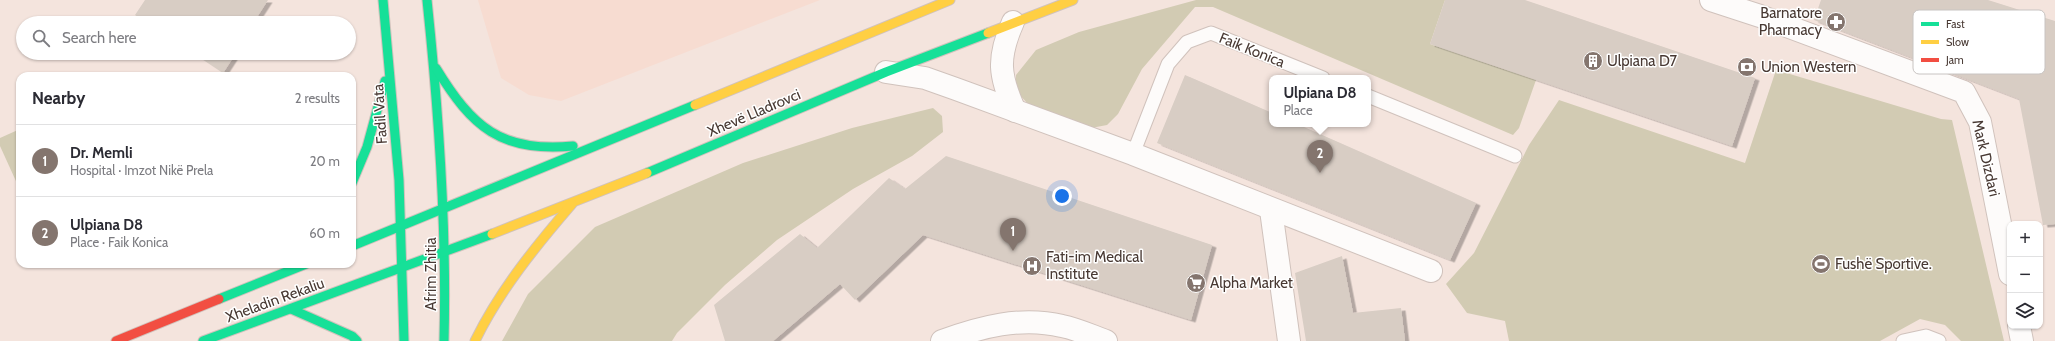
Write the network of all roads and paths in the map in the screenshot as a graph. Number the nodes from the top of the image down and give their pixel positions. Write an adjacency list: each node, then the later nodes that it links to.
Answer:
1 (383, 0): 8 (main road, Fadil Vata)
2 (427, 0): 9 (main road)
3 (950, 0): 16 (main road, Xhevë Lladrovci)
4 (1073, 0): 7 (main road, Xhevë Lladrovci)
5 (1711, 0): 6 (street, Mark Dizdari)
6 (1762, 8): 10 (street, Mark Dizdari)
7 (1013, 22): 11 (main road, Xhevë Lladrovci); 15 (street)
8 (390, 62): 19 (main road); 23 (main road, Fadil Vata)
9 (433, 62): 16 (main road); 21 (main road)
10 (1913, 71)
11 (886, 72): 15 (street); 20 (main road, Xhevë Lladrovci)
12 (1921, 74): 26 (street, Mark Dizdari)
13 (1316, 75): 17 (lane, Faik Konica)
14 (1371, 97): 18 (lane)
15 (1015, 111): 17 (street)
16 (606, 140): 21 (main road, Xhevë Lladrovci)
17 (1133, 154): 22 (street)
18 (1515, 156)
19 (356, 173)
20 (572, 203): 25 (main road, Xhevë Lladrovci); 39 (main road)
21 (444, 207): 23 (main road); 25 (main road, Afrim Zhitia)
22 (1271, 210): 30 (street); 42 (street)
23 (401, 226): 24 (main road); 29 (main road, Afrim Zhitia)
24 (356, 244)
25 (445, 251): 29 (main road, Xheladin Rekaliu); 38 (main road, Afrim Zhitia)
26 (2007, 259)
27 (288, 268): 31 (main road)
28 (296, 268): 31 (main road, Xheladin Rekaliu)
29 (402, 268): 32 (main road, Xheladin Rekaliu); 37 (main road, Afrim Zhitia)
30 (1431, 271)
31 (276, 276): 34 (main road, Xheladin Rekaliu)
32 (291, 309): 35 (main road, Xheladin Rekaliu); 36 (main road)
33 (2020, 329): 45 (street)
34 (116, 341)
35 (204, 341)
36 (357, 341)
37 (404, 341)
38 (444, 341)
39 (475, 341)
40 (942, 341): 41 (street)
41 (1106, 341)
42 (1289, 341)
43 (1903, 341): 44 (lane)
44 (1939, 341)
45 (2022, 341)

